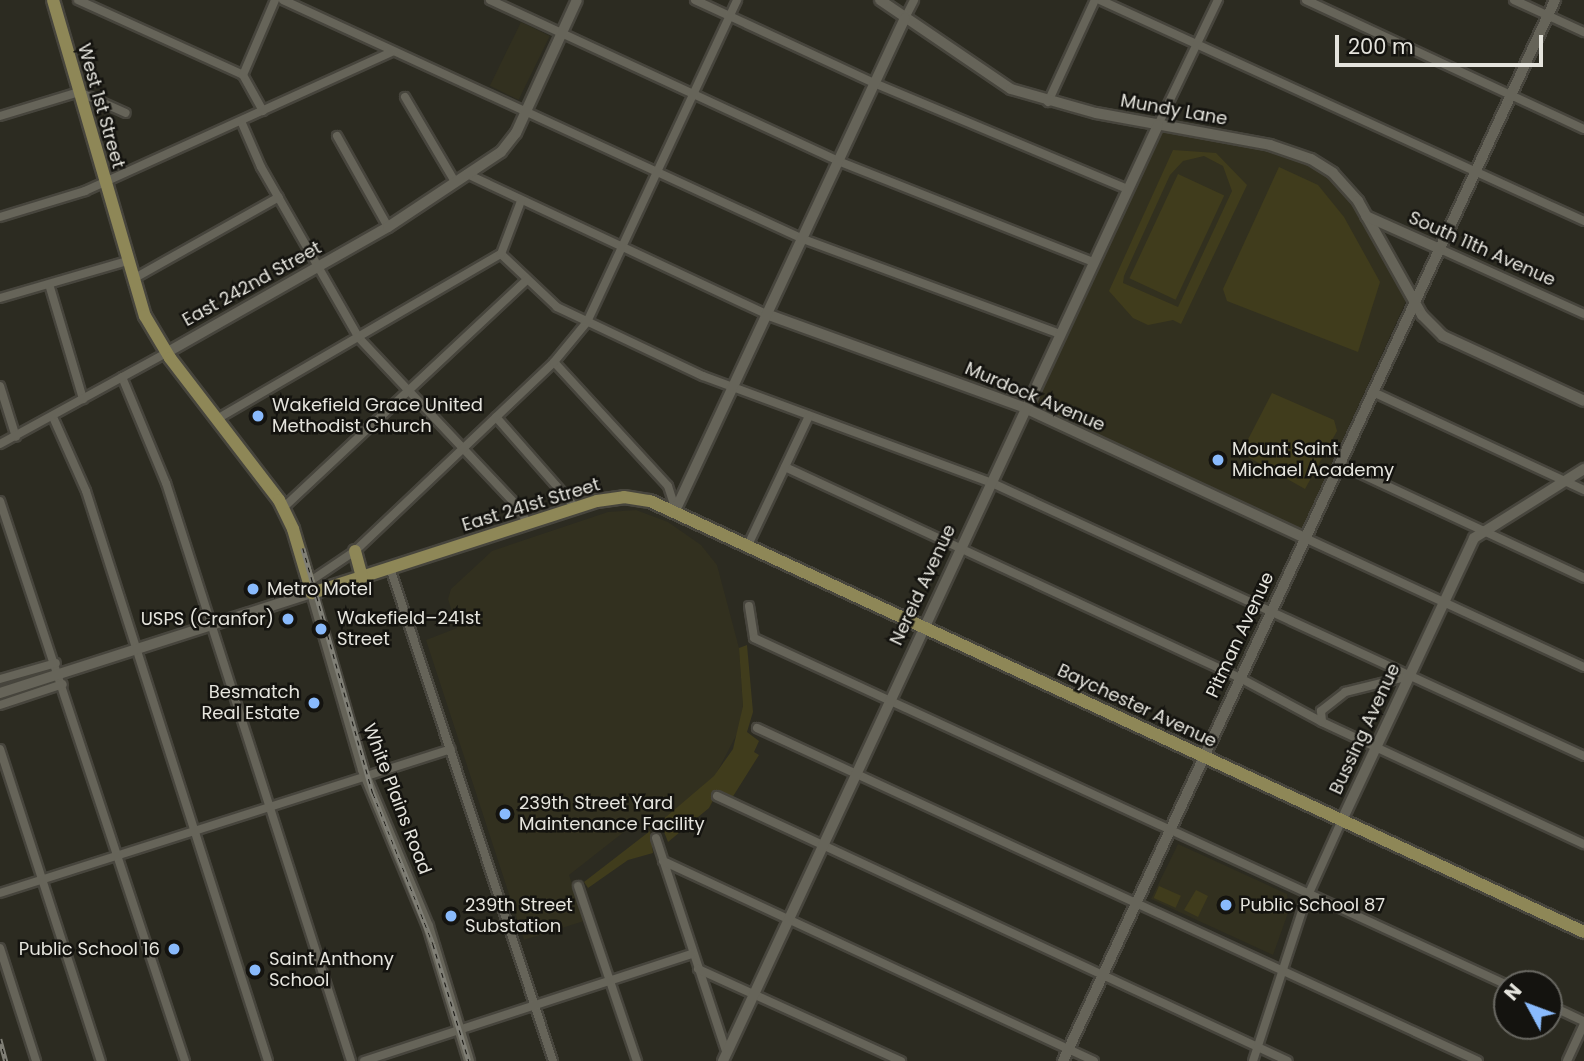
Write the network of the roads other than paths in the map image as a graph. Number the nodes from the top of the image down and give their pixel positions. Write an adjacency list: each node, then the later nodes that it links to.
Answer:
1 (53, 0): 25 (main road, West 1st Street)
2 (78, 0): 23 (street)
3 (275, 0): 23 (street)
4 (283, 0): 22 (street)
5 (489, 0): 20 (street)
6 (577, 0): 20 (street)
7 (695, 0): 17 (street)
8 (737, 0): 17 (street)
9 (880, 0): 18 (street, Mundy Lane)
10 (914, 0): 18 (street)
11 (1098, 0): 21 (street); 29 (street)
12 (1218, 0): 21 (street)
13 (1306, 0): 26 (street)
14 (1514, 0): 16 (street)
15 (1555, 0): 16 (street, Pitman Avenue)
16 (1548, 15): 19 (street); 26 (street, Pitman Avenue)
17 (729, 16): 24 (street); 27 (street)
18 (905, 18): 24 (street); 29 (street, Mundy Lane)
19 (1584, 32)
20 (562, 33): 27 (street); 32 (street)
21 (1198, 43): 35 (street); 40 (street)
22 (391, 52): 30 (street); 32 (street)
23 (243, 75): 30 (street)
24 (874, 83): 38 (street); 44 (street)
25 (79, 92): 31 (street); 33 (street); 42 (main road, West 1st Street)
26 (1512, 93): 36 (street); 40 (street, Pitman Avenue)
27 (693, 94): 38 (street); 39 (street)
28 (405, 97): 43 (street)
29 (1048, 102): 35 (street, Mundy Lane)
30 (263, 111): 34 (street)
31 (126, 113)
32 (525, 113): 39 (street); 41 (street, East 242nd Street)
33 (0, 116)
34 (241, 121): 42 (street); 45 (street)
35 (1158, 125): 44 (street, Nereid Avenue); 47 (street, Mundy Lane)
36 (1584, 129)
37 (337, 136): 51 (street)
38 (838, 161): 52 (street); 57 (street)
39 (657, 172): 52 (street); 53 (street)
40 (1475, 172): 50 (street); 54 (street, Pitman Avenue)
41 (467, 174): 43 (street, East 242nd Street); 46 (street, Murdock Avenue)
42 (105, 182): 48 (street); 49 (main road, West 1st Street)
43 (455, 182): 51 (street, East 242nd Street)
44 (1127, 189): 57 (street, Nereid Avenue)
45 (279, 197): 58 (street); 59 (street)
46 (521, 201): 53 (street, Murdock Avenue); 55 (street)
47 (1366, 216): 54 (street, South 11th Avenue); 63 (street, Mundy Lane)
48 (0, 217)
49 (116, 221): 56 (main road, White Plains Road)
50 (1584, 221)
51 (388, 227): 58 (street, East 242nd Street)
52 (803, 239): 64 (street); 67 (street)
53 (622, 247): 64 (street, Murdock Avenue); 66 (street)
54 (1440, 249): 63 (street, Pitman Avenue); 65 (street, South 11th Avenue)
55 (501, 254): 60 (street); 68 (street)
56 (127, 261): 59 (main road, White Plains Road); 61 (street)
57 (1093, 262): 67 (street, Nereid Avenue)
58 (319, 267): 68 (street); 69 (street, East 242nd Street)
59 (133, 279): 69 (main road, White Plains Road)
60 (527, 280): 66 (street); 74 (street)
61 (49, 284): 62 (street); 76 (street)
62 (0, 298)
63 (1414, 301): 75 (street, Pitman Avenue); 77 (street, Mundy Lane)
64 (766, 314): 73 (street); 78 (street, Murdock Avenue)
65 (1584, 314)
66 (587, 322): 70 (street); 73 (street)
67 (1060, 334): 78 (street, Nereid Avenue)
68 (359, 338): 74 (street); 82 (street)
69 (166, 353): 71 (street, East 242nd Street); 82 (main road, White Plains Road)
70 (554, 362): 81 (street); 95 (street)
71 (122, 377): 76 (street, East 242nd Street); 109 (street)
72 (0, 386): 83 (street)
73 (732, 388): 79 (street); 95 (street)
74 (408, 392): 85 (street); 93 (street)
75 (1373, 392): 86 (street, Pitman Avenue); 89 (street)
76 (83, 399): 80 (street, East 242nd Street)
77 (1584, 401)
78 (1026, 408): 90 (street, Nereid Avenue); 98 (street, Murdock Avenue)
79 (809, 416): 87 (street); 90 (street)
80 (53, 417): 83 (street, East 242nd Street); 111 (street)
81 (496, 417): 85 (street); 94 (street)
82 (217, 419): 93 (main road, White Plains Road)
83 (16, 437): 84 (street, East 242nd Street)
84 (0, 444)
85 (462, 448): 96 (street); 101 (street)
86 (1340, 464): 97 (street); 98 (street, Pitman Avenue)
87 (785, 467): 99 (street); 100 (street)
88 (1584, 469): 89 (street, Bussing Avenue)
89 (1565, 481): 91 (street); 97 (street, Bussing Avenue)
90 (990, 482): 100 (street, Nereid Avenue); 108 (street)
91 (1584, 490)
92 (0, 501): 113 (street)
93 (283, 508): 105 (main road, White Plains Road)
94 (576, 508): 95 (main road, East 241st Street); 96 (main road, East 241st Street)
95 (675, 511): 99 (main road, Baychester Avenue)
96 (528, 524): 102 (main road, East 241st Street)
97 (1483, 532): 104 (street); 106 (street, Bussing Avenue)
98 (1305, 538): 106 (street, Murdock Avenue); 108 (street, Pitman Avenue)
99 (748, 545): 110 (main road, Baychester Avenue)
100 (960, 548): 110 (street, Nereid Avenue); 115 (street)
101 (355, 551): 103 (main road); 105 (street)
102 (390, 568): 103 (main road, East 241st Street); 124 (street)
103 (362, 577): 105 (main road, East 241st Street)
104 (1584, 578)
105 (311, 587): 109 (street, East 241st Street); 128 (street, White Plains Road)
106 (1444, 602): 112 (street, Murdock Avenue); 114 (street, Bussing Avenue)
107 (749, 606): 118 (street)
108 (1271, 612): 114 (street); 115 (street, Pitman Avenue)
109 (211, 625): 111 (street, East 241st Street); 130 (street)
110 (923, 626): 118 (street, Nereid Avenue); 125 (main road, Baychester Avenue)
111 (135, 650): 113 (street, East 241st Street); 133 (street)
112 (1584, 667)
113 (60, 673): 116 (street, East 241st Street); 117 (street, East 241st Street); 119 (street, East 241st Street); 137 (street)
114 (1409, 676): 120 (street); 122 (street, Bussing Avenue); 126 (street)
115 (1240, 678): 120 (street); 125 (street, Pitman Avenue)
116 (0, 679)
117 (0, 693)
118 (890, 700): 127 (street, Nereid Avenue); 132 (street)
119 (0, 705)
120 (1322, 722): 122 (street)
121 (757, 728): 127 (street)
122 (1377, 747): 131 (street, Bussing Avenue); 135 (street)
123 (0, 749): 139 (street)
124 (451, 749): 128 (street); 154 (street)
125 (1203, 756): 131 (main road, Baychester Avenue); 132 (street, Pitman Avenue)
126 (1584, 756)
127 (856, 774): 136 (street, Nereid Avenue); 143 (street)
128 (366, 777): 130 (street); 157 (street, White Plains Road)
129 (717, 796): 136 (street)
130 (270, 806): 133 (street); 165 (street)
131 (1342, 820): 142 (street, Bussing Avenue); 145 (main road, Baychester Avenue)
132 (1169, 829): 142 (street); 143 (street, Pitman Avenue)
133 (195, 831): 137 (street); 164 (street)
134 (656, 838): 138 (street)
135 (1584, 844)
136 (822, 846): 144 (street, Nereid Avenue); 150 (street)
137 (119, 855): 139 (street); 163 (street)
138 (663, 861): 144 (street); 147 (street)
139 (42, 880): 141 (street); 162 (street)
140 (578, 886): 152 (street)
141 (0, 893)
142 (1309, 893): 149 (street, Bussing Avenue); 151 (street)
143 (1135, 903): 149 (street); 150 (street, Pitman Avenue)
144 (789, 919): 153 (street, Nereid Avenue); 159 (street)
145 (1584, 932)
146 (0, 948): 161 (street)
147 (692, 954): 148 (street); 152 (street)
148 (698, 969): 153 (street); 160 (street)
149 (1282, 970): 158 (street, Bussing Avenue); 175 (street)
150 (1103, 975): 158 (street); 159 (street, Pitman Avenue)
151 (1493, 978)
152 (610, 981): 154 (street); 169 (street)
153 (755, 993): 160 (street, Nereid Avenue); 170 (street)
154 (535, 1005): 157 (street); 168 (street)
155 (1563, 1012): 156 (street)
156 (1584, 1023): 176 (street)
157 (460, 1029): 166 (street); 167 (street, White Plains Road)
158 (1257, 1047): 173 (street, Bussing Avenue); 174 (street)
159 (1069, 1049): 171 (street, Pitman Avenue); 172 (street)
160 (726, 1059)
161 (36, 1061)
162 (101, 1061)
163 (185, 1061)
164 (268, 1061)
165 (351, 1061)
166 (364, 1061)
167 (469, 1061)
168 (553, 1061)
169 (637, 1061)
170 (901, 1061)
171 (1063, 1061)
172 (1094, 1061)
173 (1253, 1061)
174 (1288, 1061)
175 (1478, 1061)
176 (1567, 1061)

